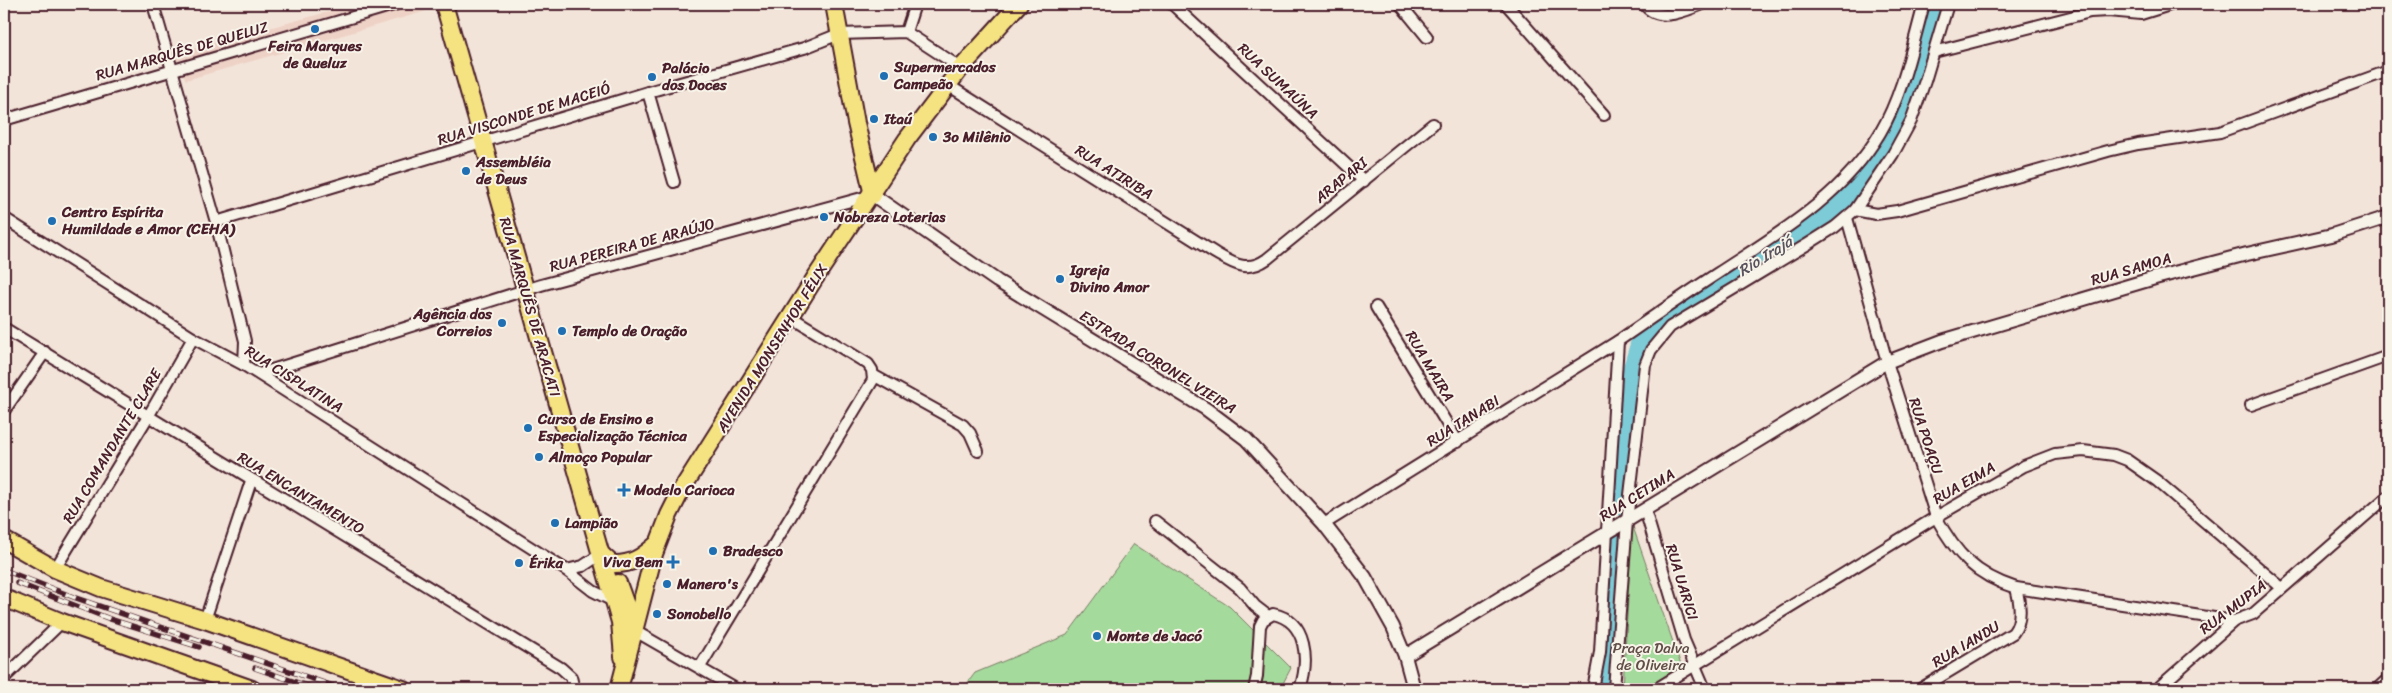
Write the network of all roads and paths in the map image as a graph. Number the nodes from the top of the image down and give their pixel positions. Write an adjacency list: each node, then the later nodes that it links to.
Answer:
1 (153, 4): 20 (street)
2 (397, 4): 20 (street, RUA MARQUÊS DE QUELUZ)
3 (444, 4): 27 (main road, RUA MARQUÊS DE ARACATI)
4 (834, 4): 16 (main road)
5 (916, 4): 15 (street)
6 (1019, 4): 19 (main road, AVENIDA MONSENHOR FÉLIX)
7 (1172, 4): 28 (street, RUA SUMAÚNA)
8 (1400, 4): 17 (street)
9 (1506, 4): 24 (street)
10 (1703, 4): 14 (street)
11 (1924, 4): 42 (street, RUA TANABI)
12 (1948, 4): 18 (street)
13 (2172, 4): 18 (street)
14 (1645, 6)
15 (906, 32): 16 (street); 19 (street)
16 (839, 34): 23 (street, RUA VISCONDE DE MACEIÓ); 30 (main road)
17 (1427, 37)
18 (1934, 52): 31 (street)
19 (961, 68): 22 (main road, AVENIDA MONSENHOR FÉLIX)
20 (171, 69): 25 (street, RUA MARQUÊS DE QUELUZ); 35 (street)
21 (2388, 71): 31 (street)
22 (948, 85): 30 (main road, AVENIDA MONSENHOR FÉLIX); 36 (street, RUA ATIRIBA)
23 (648, 92): 27 (street, RUA VISCONDE DE MACEIÓ); 29 (street)
24 (1604, 114)
25 (4, 120)
26 (1433, 124): 28 (street, ARAPARI)
27 (484, 142): 35 (street, RUA VISCONDE DE MACEIÓ); 37 (main road, RUA MARQUÊS DE ARACATI)
28 (1364, 180): 36 (street, ARAPARI)
29 (674, 182)
30 (872, 195): 37 (street, RUA PEREIRA DE ARAÚJO); 39 (main road, AVENIDA MONSENHOR FÉLIX); 60 (street, ESTRADA CORONEL VIEIRA)
31 (1855, 210): 34 (street)
32 (2388, 217): 45 (street, RUA SAMOA)
33 (4, 218): 41 (street, RUA CISPLATINA)
34 (1847, 218): 45 (street, RUA POAÇU); 59 (street)
35 (216, 222): 46 (street)
36 (1267, 259)
37 (525, 290): 47 (street, RUA PEREIRA DE ARAÚJO); 64 (main road, RUA MARQUÊS DE ARACATI)
38 (1376, 306): 52 (street, RUA MAIRA)
39 (791, 316): 48 (street); 63 (main road, AVENIDA MONSENHOR FÉLIX)
40 (4, 328): 43 (street, RUA ENCANTAMENTO)
41 (193, 338): 46 (street, RUA CISPLATINA); 51 (street, RUA COMANDANTE CLARE)
42 (1618, 341): 52 (street, RUA TANABI); 61 (street)
43 (45, 352): 50 (street); 51 (street, RUA ENCANTAMENTO)
44 (2388, 356): 49 (street)
45 (1887, 362): 56 (street, RUA CETIMA); 57 (street, RUA POAÇU)
46 (244, 365): 47 (street, RUA CISPLATINA)
47 (259, 374): 66 (street, RUA CISPLATINA)
48 (873, 374): 53 (street); 77 (street)
49 (2251, 405)
50 (4, 411)
51 (149, 416): 54 (street, RUA ENCANTAMENTO); 65 (street, RUA COMANDANTE CLARE)
52 (1458, 442): 60 (street, RUA TANABI)
53 (978, 451)
54 (252, 481): 72 (street); 84 (street, RUA ENCANTAMENTO)
55 (2388, 496): 68 (street, RUA MUPIÁ)
56 (1645, 510): 59 (street, RUA CETIMA); 78 (street, RUA UARICI)
57 (1936, 516): 67 (street, RUA POAÇU); 68 (street, RUA EIMA); 78 (street, RUA EIMA)
58 (1155, 521): 71 (street)
59 (1627, 521): 61 (street, RUA CETIMA); 90 (street)
60 (1324, 524): 76 (street, ESTRADA CORONEL VIEIRA)
61 (1608, 533): 76 (street, RUA CETIMA); 89 (street)
62 (4, 540): 65 (main road)
63 (657, 544): 64 (main road); 75 (main road, AVENIDA MONSENHOR FÉLIX)
64 (606, 559): 66 (street); 70 (main road, RUA MARQUÊS DE ARACATI); 75 (main road)
65 (55, 569): 72 (main road)
66 (566, 570): 70 (street, RUA CISPLATINA)
67 (2016, 588): 73 (street, RUA POAÇU); 93 (street, RUA IANDU)
68 (2282, 588): 73 (street, RUA MUPIÁ)
69 (4, 598): 74 (main road)
70 (613, 601): 81 (main road, RUA MARQUÊS DE ARACATI)
71 (1268, 616): 86 (street); 87 (street)
72 (205, 620): 83 (main road)
73 (2234, 621): 94 (street, RUA MUPIÁ)
74 (62, 622): 79 (street); 82 (main road)
75 (635, 630): 77 (street); 81 (main road, AVENIDA MONSENHOR FÉLIX)
76 (1405, 656): 88 (street, ESTRADA CORONEL VIEIRA)
77 (700, 667): 85 (street)
78 (1694, 667): 91 (street, RUA EIMA); 92 (street, RUA UARICI)
79 (4, 678)
80 (2388, 679): 95 (street)
81 (619, 683)
82 (252, 689)
83 (403, 689)
84 (574, 689)
85 (736, 689)
86 (1254, 689)
87 (1300, 689)
88 (1414, 689)
89 (1593, 689)
90 (1614, 689)
91 (1656, 689)
92 (1705, 689)
93 (1920, 689)
94 (2157, 689)
95 (2377, 689)

